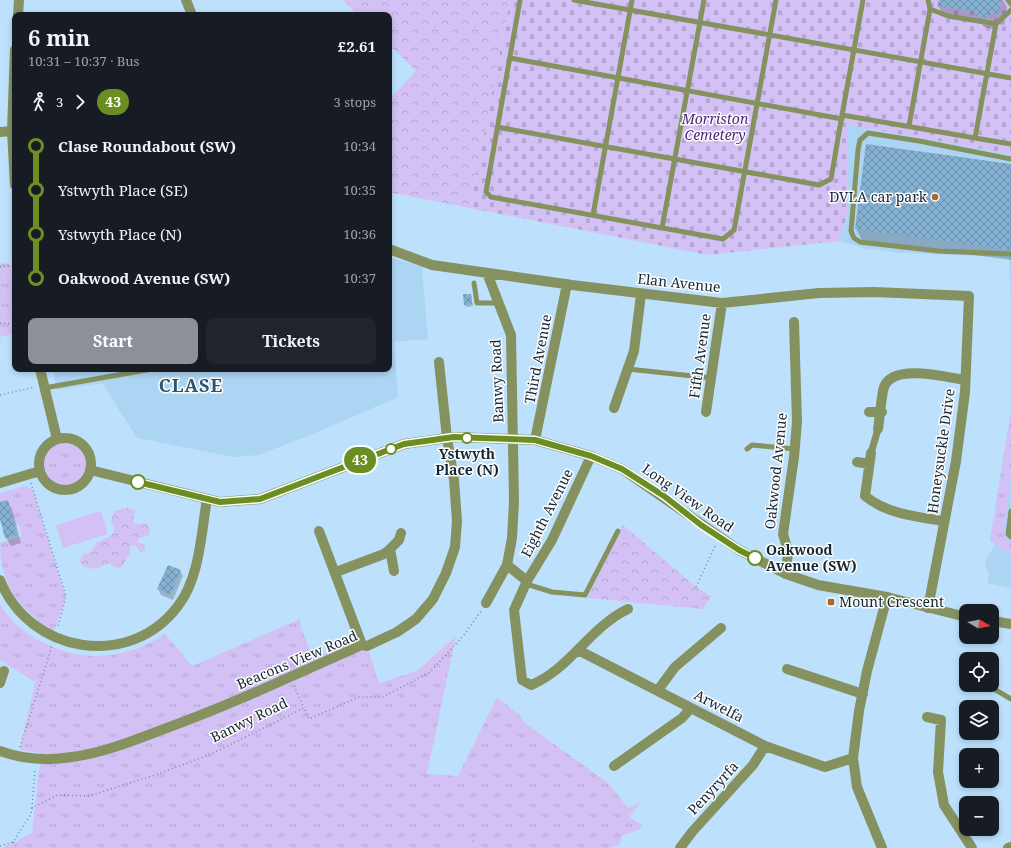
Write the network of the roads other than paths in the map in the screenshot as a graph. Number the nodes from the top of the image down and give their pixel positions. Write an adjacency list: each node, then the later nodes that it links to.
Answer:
1 (19, 0): 15 (street)
2 (186, 0): 16 (street)
3 (520, 0): 21 (lane)
4 (574, 0): 13 (lane)
5 (632, 0): 13 (lane)
6 (704, 0): 17 (lane)
7 (776, 0): 19 (lane)
8 (863, 0): 20 (lane)
9 (928, 0): 12 (lane)
10 (1008, 0): 11 (lane)
11 (1011, 4)
12 (930, 9): 18 (lane); 22 (lane)
13 (630, 10): 17 (lane); 24 (lane)
14 (1011, 10): 18 (lane)
15 (18, 12)
16 (191, 12)
17 (700, 22): 19 (lane); 26 (lane)
18 (996, 24): 23 (lane)
19 (770, 35): 20 (lane); 27 (lane)
20 (854, 50): 22 (lane); 28 (lane)
21 (510, 58): 24 (lane); 30 (lane)
22 (921, 62): 23 (lane); 29 (lane)
23 (986, 74): 25 (lane); 33 (lane)
24 (618, 78): 26 (lane); 35 (lane)
25 (1011, 78)
26 (687, 90): 27 (lane); 36 (lane)
27 (757, 103): 28 (lane); 38 (lane)
28 (842, 117): 29 (lane); 38 (lane)
29 (909, 126): 33 (lane)
30 (497, 127): 35 (lane); 39 (lane)
31 (12, 131): 32 (street)
32 (0, 132)
33 (975, 138): 34 (lane)
34 (1011, 144)
35 (605, 146): 36 (lane); 39 (lane)
36 (675, 159): 38 (lane); 40 (lane)
37 (1011, 159): 42 (lane)
38 (744, 171): 40 (lane)
39 (592, 215): 40 (lane)
40 (662, 228)
41 (392, 250): 43 (street, Elan Avenue)
42 (1011, 254)
43 (487, 273): 45 (street, Elan Avenue); 48 (street, Banwy Road)
44 (474, 283): 48 (lane)
45 (567, 284): 46 (street, Elan Avenue); 66 (street, Third Avenue)
46 (642, 294): 49 (street, Elan Avenue); 52 (street)
47 (969, 296): 49 (street, Elan Avenue); 56 (street, Honeysuckle Drive)
48 (498, 303): 65 (street, Banwy Road)
49 (722, 303): 55 (street, Fifth Avenue)
50 (794, 322): 68 (street, Oakwood Avenue)
51 (439, 362): 63 (street, Beacons View Road)
52 (628, 369): 55 (lane); 58 (street)
53 (41, 372): 57 (street)
54 (133, 372): 57 (lane)
55 (711, 378): 59 (street, Fifth Avenue)
56 (965, 380): 61 (street); 78 (street, Honeysuckle Drive)
57 (44, 386): 64 (street)
58 (614, 408)
59 (706, 412)
60 (869, 412): 61 (street)
61 (882, 412): 62 (street)
62 (878, 429): 69 (street)
63 (447, 438): 65 (street, Long View Road); 76 (street, Long View Road); 98 (street, Beacons View Road)
64 (57, 439): 73 (street); 74 (street)
65 (512, 439): 66 (street, Long View Road); 84 (street, Banwy Road)
66 (535, 440): 70 (street, Long View Road)
67 (747, 449): 68 (lane)
68 (795, 449): 87 (street, Oakwood Avenue)
69 (871, 453): 72 (street)
70 (591, 456): 87 (street, Long View Road); 89 (street, Eighth Avenue)
71 (857, 462): 72 (street)
72 (869, 464): 78 (street)
73 (90, 470): 74 (street); 76 (street, Long View Road)
74 (40, 471): 75 (street)
75 (0, 483)
76 (207, 499): 88 (street)
77 (1011, 511): 82 (lane)
78 (944, 521): 92 (street, Honeysuckle Drive)
79 (319, 531): 86 (street)
80 (618, 531): 89 (lane)
81 (401, 533): 83 (street)
82 (1011, 537)
83 (390, 549): 85 (street); 86 (street)
84 (507, 565): 89 (street); 91 (street, Banwy Road)
85 (394, 571)
86 (336, 572): 98 (street)
87 (786, 574): 90 (street, Long View Road)
88 (0, 580)
89 (527, 582): 99 (street, Eighth Avenue)
90 (887, 597): 92 (street, Long View Road); 105 (street)
91 (486, 602)
92 (928, 608): 94 (street, Long View Road)
93 (628, 609): 99 (street)
94 (959, 615)
95 (999, 622): 96 (street)
96 (1011, 624)
97 (721, 628): 103 (street)
98 (362, 645): 110 (street, Beacons View Road)
99 (578, 650): 103 (street, Arwelfa)
100 (788, 668): 105 (street)
101 (4, 671): 102 (street)
102 (0, 683)
103 (658, 690): 107 (street, Arwelfa)
104 (999, 692): 106 (lane)
105 (863, 694): 111 (street)
106 (1011, 699)
107 (691, 708): 109 (street, Arwelfa); 112 (street)
108 (927, 717): 116 (street)
109 (765, 746): 111 (street, Arwelfa); 115 (street, Penyryrfa)
110 (0, 750)
111 (853, 758): 113 (street)
112 (614, 766)
113 (877, 846)
114 (1011, 847): 117 (street)
115 (680, 848)
116 (972, 848)
117 (1008, 848)

